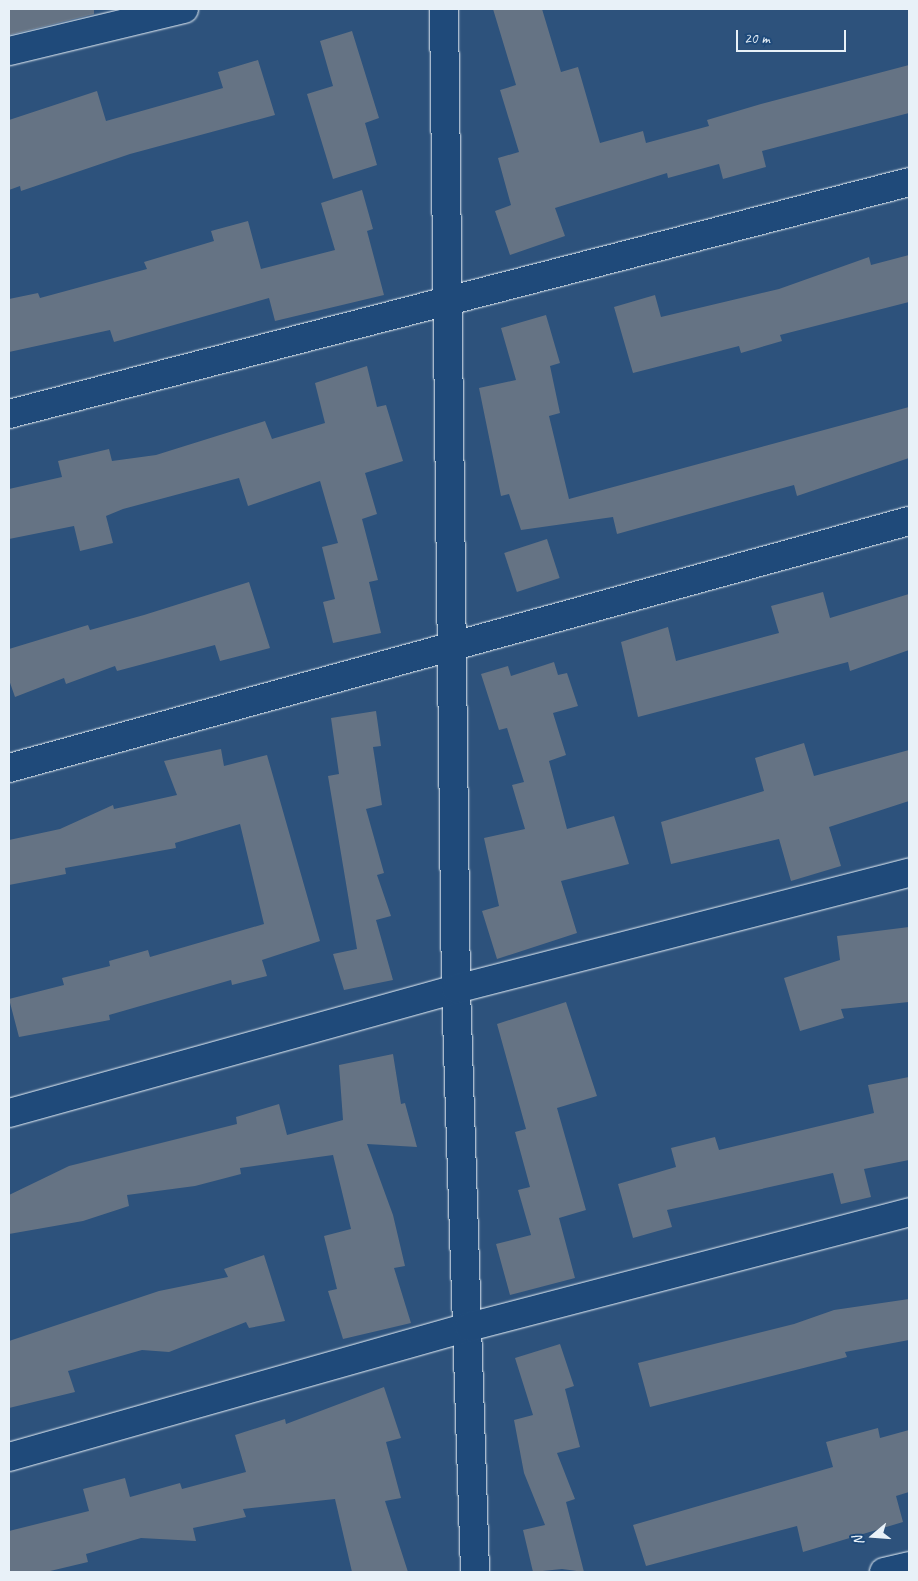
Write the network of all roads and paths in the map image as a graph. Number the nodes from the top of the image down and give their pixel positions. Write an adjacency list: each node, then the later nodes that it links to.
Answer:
1 (184, 9): 3 (street)
2 (444, 9): 5 (street)
3 (9, 51)
4 (909, 182): 5 (street)
5 (447, 304): 6 (street); 8 (street)
6 (9, 414)
7 (909, 521): 8 (street)
8 (450, 649): 9 (street); 11 (street)
9 (9, 768)
10 (909, 873): 11 (street)
11 (456, 989): 12 (street); 14 (street)
12 (9, 1113)
13 (909, 1212): 14 (street)
14 (469, 1327): 15 (street); 17 (street)
15 (9, 1457)
16 (909, 1566): 18 (street)
17 (475, 1572)
18 (884, 1572)

